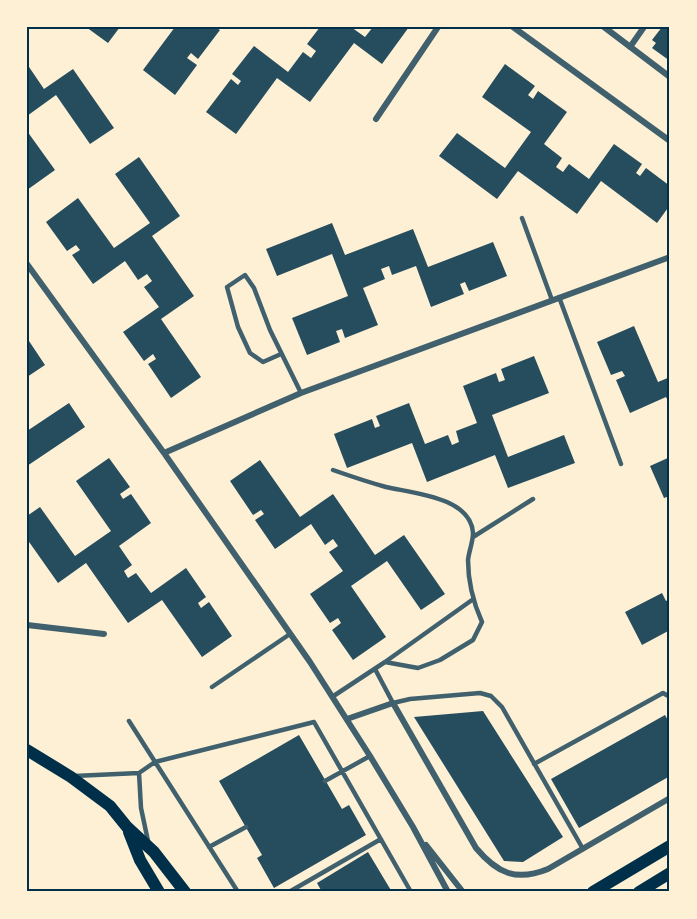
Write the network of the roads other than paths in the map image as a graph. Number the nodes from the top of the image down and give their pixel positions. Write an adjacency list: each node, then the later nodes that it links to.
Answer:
1 (438, 27): 7 (street)
2 (513, 27): 8 (street)
3 (604, 27): 5 (street)
4 (644, 27): 5 (street)
5 (630, 47): 6 (street)
6 (670, 77)
7 (376, 119)
8 (670, 141)
9 (522, 218): 13 (lane)
10 (670, 257): 12 (street)
11 (27, 264): 16 (street)
12 (559, 297): 13 (street); 17 (lane)
13 (552, 300): 15 (street)
14 (281, 354): 14 (lane); 15 (lane)
15 (301, 393): 16 (street)
16 (164, 453): 24 (street)
17 (621, 464)
18 (333, 470): 20 (lane)
19 (533, 499): 20 (lane)
20 (473, 537): 21 (lane)
21 (472, 600): 25 (lane); 25 (lane)
22 (27, 625): 23 (street)
23 (104, 634)
24 (290, 634): 27 (lane); 28 (street)
25 (385, 663): 26 (lane)
26 (375, 669): 28 (lane); 30 (lane)
27 (212, 687)
28 (332, 697): 31 (street)
29 (670, 697): 36 (lane)
30 (393, 703): 31 (street); 36 (lane); 48 (street)
31 (346, 719): 34 (street)
32 (129, 721): 35 (lane)
33 (27, 750): 39 (main road)
34 (370, 756): 37 (lane); 44 (street)
35 (155, 762): 37 (lane); 38 (lane); 47 (lane)
36 (534, 764): 48 (lane)
37 (342, 772): 40 (lane); 45 (lane)
38 (139, 773): 39 (lane); 49 (lane)
39 (71, 777): 42 (main road)
40 (326, 781)
41 (670, 798): 48 (street)
42 (127, 827): 49 (main road); 52 (main road)
43 (246, 827): 47 (lane)
44 (413, 827): 57 (street); 58 (street)
45 (381, 839): 51 (lane); 56 (lane)
46 (670, 846): 59 (main road)
47 (209, 848): 54 (lane)
48 (583, 849)
49 (154, 852): 53 (main road)
50 (670, 873): 60 (main road)
51 (295, 890): 55 (lane)
52 (159, 892)
53 (185, 892)
54 (238, 892)
55 (289, 892)
56 (411, 892)
57 (448, 892)
58 (463, 892)
59 (593, 892)
60 (639, 892)

